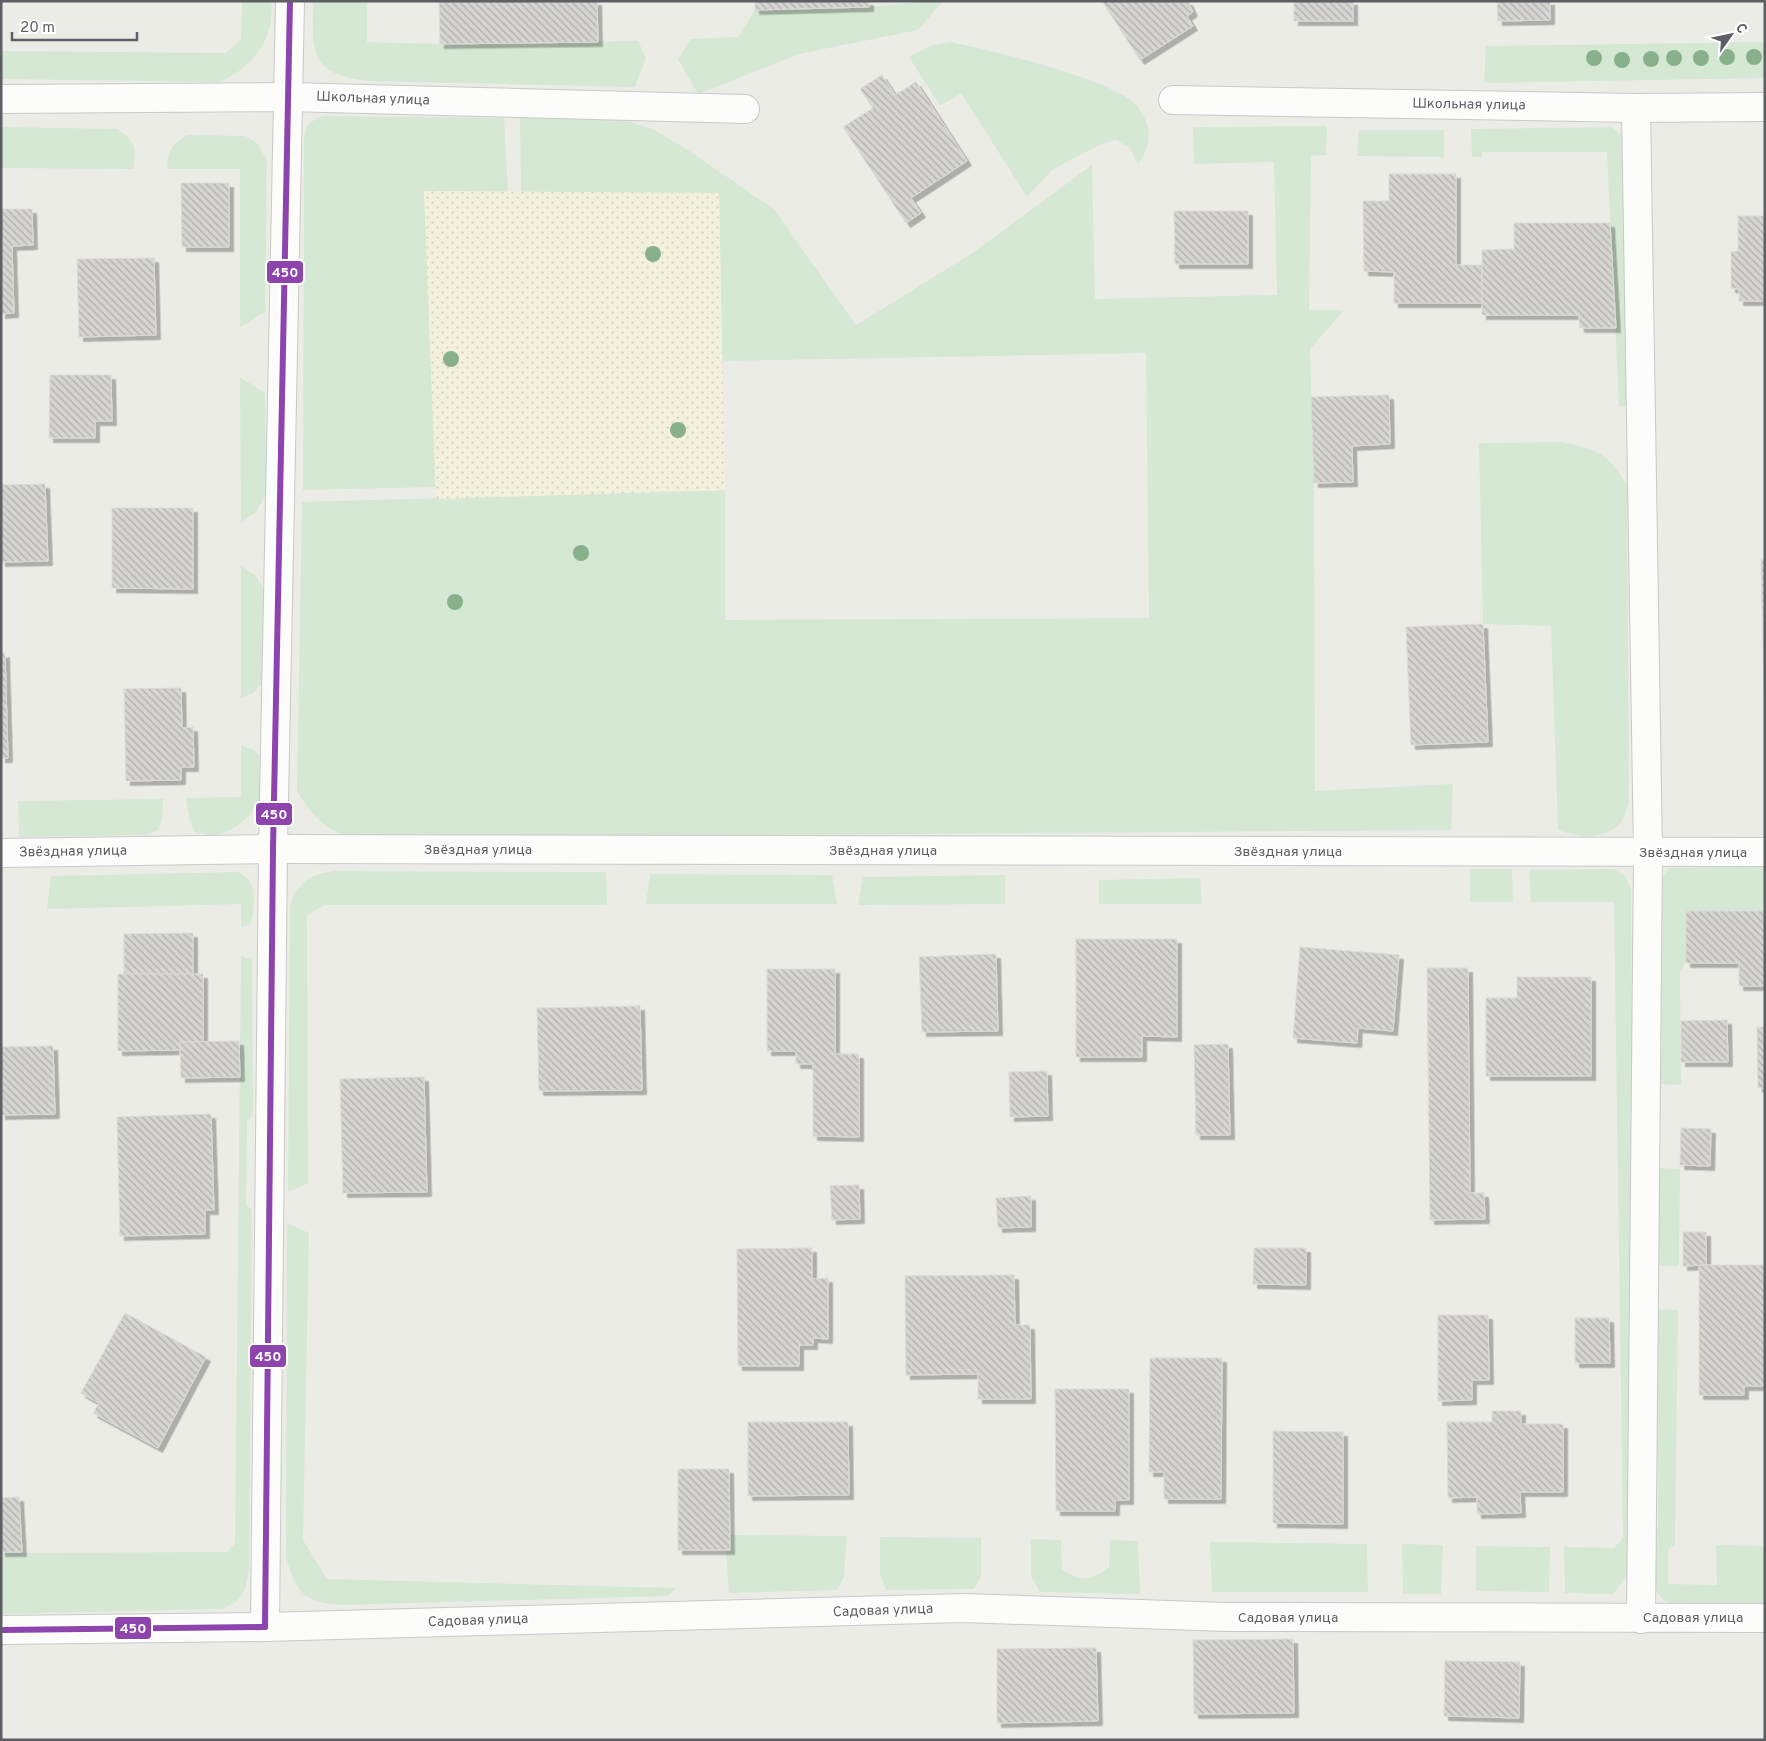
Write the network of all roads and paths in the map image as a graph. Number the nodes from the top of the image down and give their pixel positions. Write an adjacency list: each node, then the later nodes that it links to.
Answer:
1 (290, 1): 2 (street)
2 (288, 97): 3 (street, Школьная улица); 7 (street, Школьная улица); 8 (street)
3 (1, 99)
4 (1173, 100): 6 (street, Школьная улица)
5 (1765, 107): 6 (street, Школьная улица)
6 (1636, 108): 11 (street)
7 (745, 109)
8 (273, 849): 10 (street, Звёздная улица); 11 (street, Звёздная улица); 14 (street)
9 (1765, 852): 11 (street, Звёздная улица)
10 (1, 853)
11 (1648, 853): 13 (street)
12 (1765, 1618): 13 (street, Садовая улица)
13 (1641, 1619): 14 (street, Садовая улица)
14 (265, 1627): 15 (street, Садовая улица)
15 (1, 1630)

